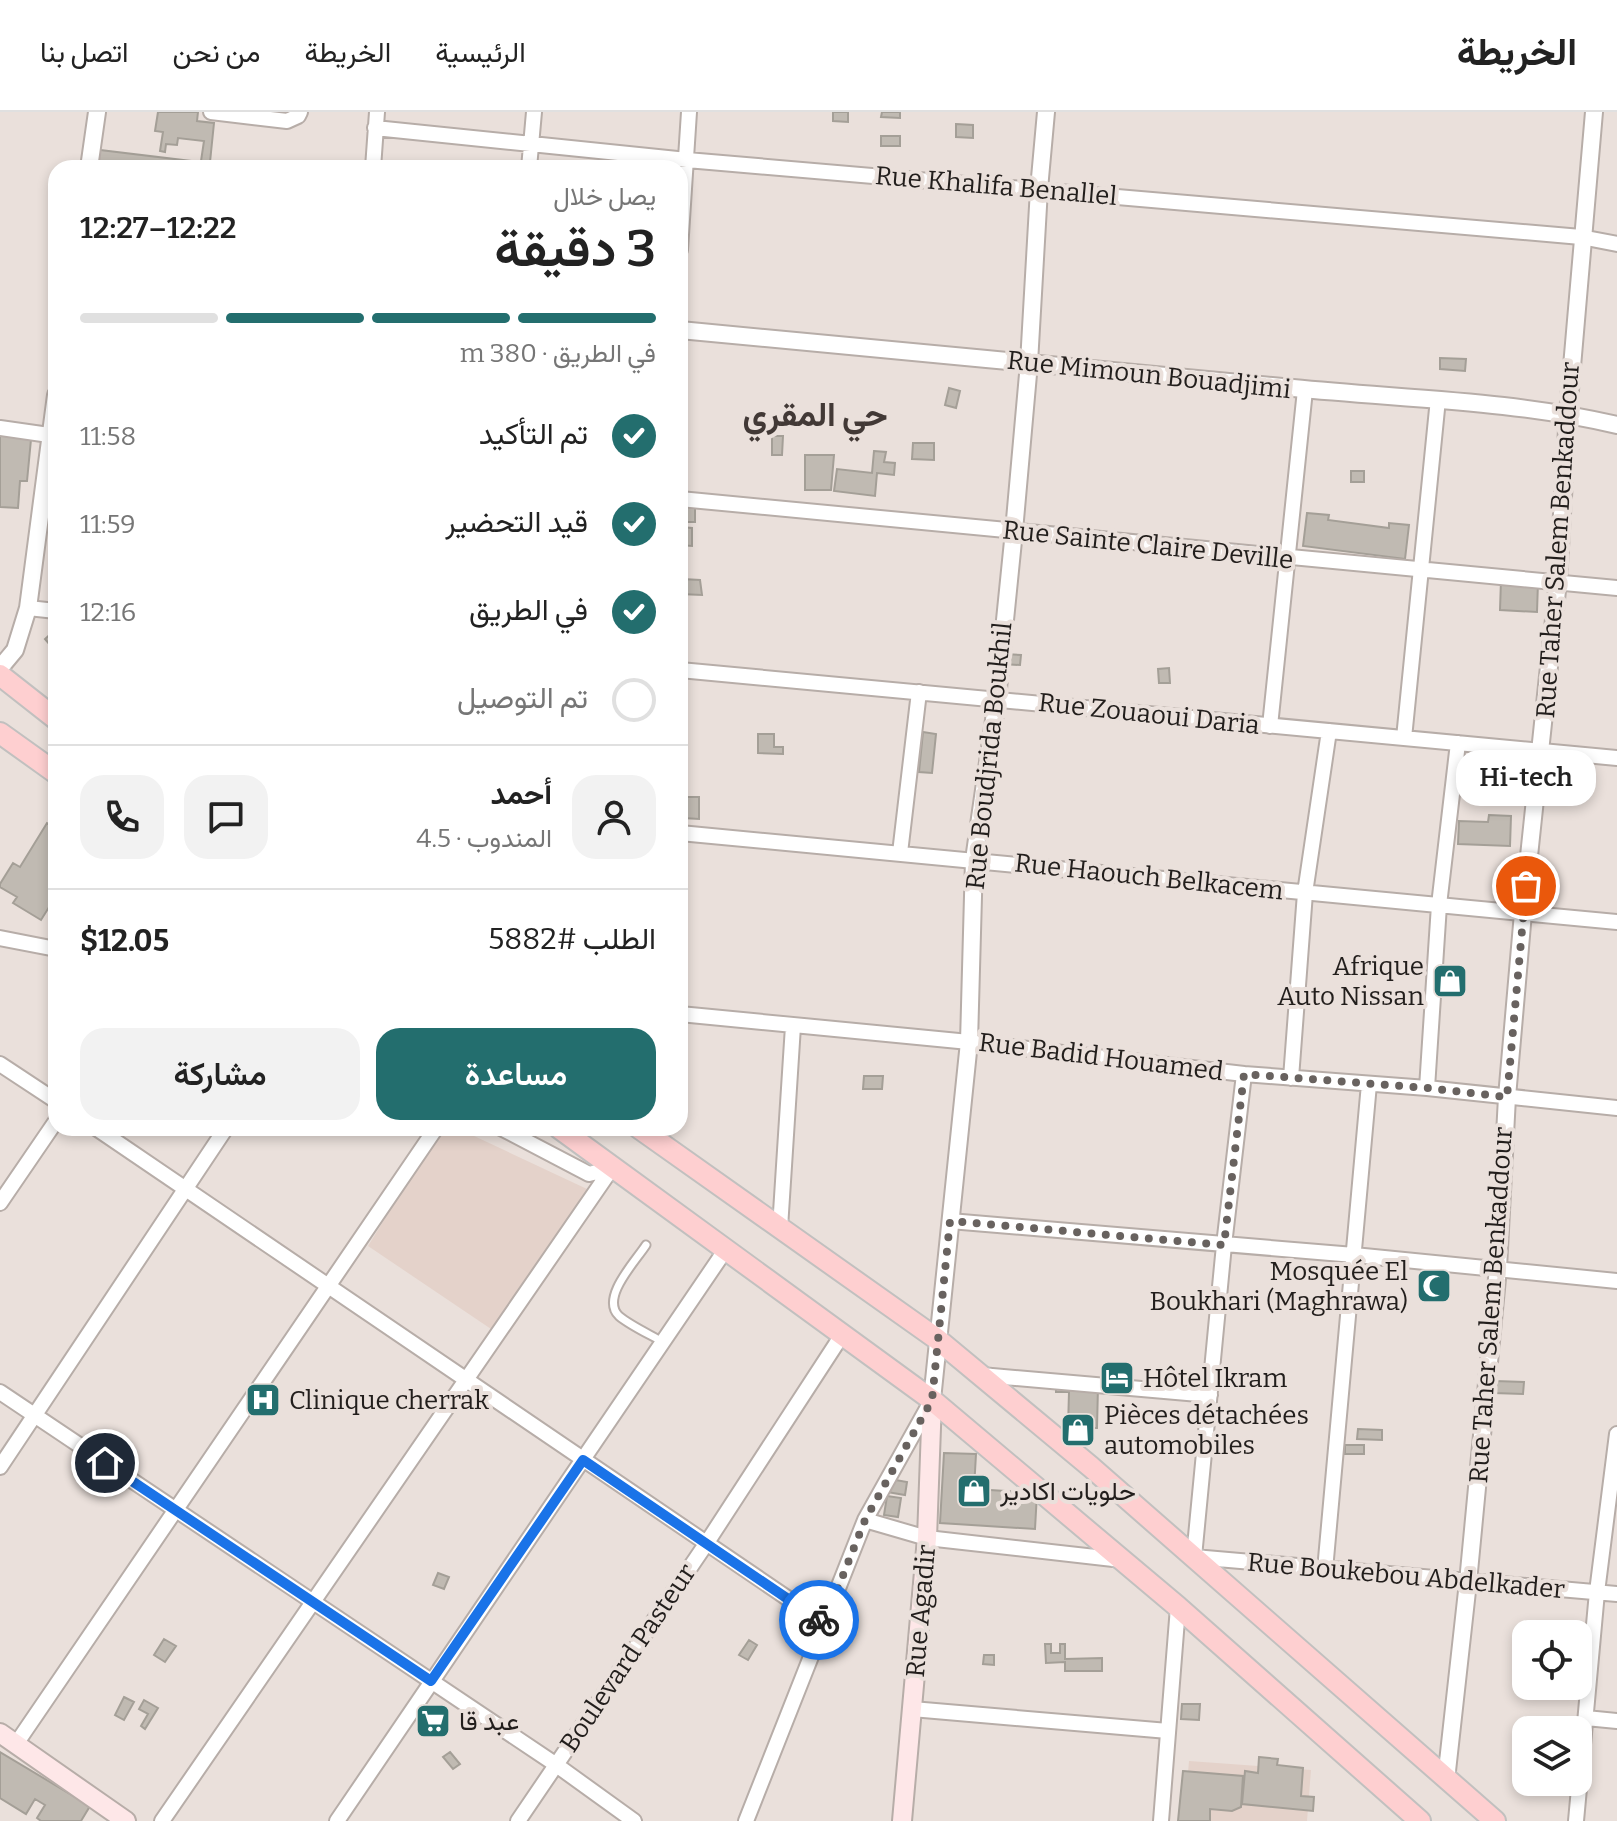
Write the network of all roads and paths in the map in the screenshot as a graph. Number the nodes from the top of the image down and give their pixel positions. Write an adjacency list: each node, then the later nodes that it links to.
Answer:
1 (97, 112): 11 (street)
2 (211, 112): 3 (street)
3 (300, 112)
4 (377, 112): 9 (street)
5 (534, 112): 10 (street)
6 (689, 112): 14 (street)
7 (1046, 112): 16 (street, Rue Boudjrida Boukhil)
8 (1594, 112): 17 (street, Rue Taher Salem Benkaddour)
9 (375, 128): 10 (street, Rue Khalifa Benallel); 12 (street)
10 (531, 144): 13 (street); 14 (street, Rue Khalifa Benallel)
11 (90, 160)
12 (373, 160)
13 (530, 160)
14 (687, 160)
15 (688, 160): 16 (street, Rue Khalifa Benallel)
16 (1039, 189): 17 (street, Rue Khalifa Benallel); 20 (street, Rue Boudjrida Boukhil)
17 (1581, 237): 18 (street, Rue Khalifa Benallel); 23 (street, Rue Taher Salem Benkaddour)
18 (1617, 244)
19 (688, 331): 20 (street, Rue Mimoun Bouadjimi)
20 (1029, 363): 21 (street, Rue Mimoun Bouadjimi); 29 (street, Rue Boudjrida Boukhil)
21 (1305, 390): 22 (street, Rue Mimoun Bouadjimi); 30 (street)
22 (1438, 399): 23 (street, Rue Mimoun Bouadjimi); 31 (street)
23 (1568, 413): 24 (street, Rue Mimoun Bouadjimi); 32 (street, Rue Taher Salem Benkaddour)
24 (1617, 425)
25 (0, 428): 26 (street)
26 (48, 435)
27 (48, 470): 34 (street)
28 (688, 500): 29 (street, Rue Sainte Claire Deville)
29 (1014, 531): 30 (street, Rue Sainte Claire Deville); 40 (street, Rue Boudjrida Boukhil)
30 (1286, 558): 31 (street, Rue Sainte Claire Deville); 42 (street)
31 (1422, 570): 32 (street, Rue Sainte Claire Deville); 45 (street)
32 (1558, 581): 33 (street, Rue Sainte Claire Deville); 47 (street, Rue Taher Salem Benkaddour)
33 (1617, 588)
34 (28, 608): 35 (street); 36 (street)
35 (48, 610)
36 (0, 668)
37 (688, 671): 39 (street, Rue Zouaoui Daria)
38 (0, 675): 41 (main road)
39 (919, 692): 40 (street, Rue Zouaoui Daria); 51 (street)
40 (997, 699): 42 (street, Rue Zouaoui Daria); 52 (street, Rue Boudjrida Boukhil)
41 (48, 713)
42 (1270, 726): 43 (street, Rue Zouaoui Daria)
43 (1329, 731): 45 (street, Rue Zouaoui Daria); 53 (street)
44 (0, 733): 49 (main road)
45 (1404, 738): 46 (street, Rue Zouaoui Daria)
46 (1458, 743): 47 (street, Rue Zouaoui Daria); 54 (street)
47 (1541, 751): 48 (street, Rue Zouaoui Daria); 55 (street, Rue Taher Salem Benkaddour)
48 (1617, 758)
49 (48, 767)
50 (688, 834): 51 (street, Rue Haouch Belkacem)
51 (900, 853): 52 (street, Rue Haouch Belkacem)
52 (974, 860): 53 (street, Rue Haouch Belkacem); 61 (street, Rue Boudjrida Boukhil)
53 (1305, 893): 54 (street, Rue Haouch Belkacem); 64 (street)
54 (1439, 905): 55 (street, Rue Haouch Belkacem); 66 (street)
55 (1523, 913): 56 (street, Rue Haouch Belkacem); 68 (street, Rue Taher Salem Benkaddour)
56 (1617, 922)
57 (0, 938): 58 (street)
58 (48, 947)
59 (688, 1015): 60 (street, Rue Badid Houamed)
60 (793, 1026): 61 (street, Rue Badid Houamed); 81 (street)
61 (969, 1042): 63 (street, Rue Badid Houamed); 80 (street, Rue Boudjrida Boukhil)
62 (0, 1064): 67 (street)
63 (1244, 1074): 64 (street, Rue Badid Houamed); 83 (street)
64 (1291, 1078): 65 (street, Rue Badid Houamed)
65 (1369, 1084): 66 (street, Rue Badid Houamed); 85 (street)
66 (1427, 1088): 68 (street, Rue Badid Houamed)
67 (48, 1096)
68 (1507, 1097): 69 (street, Rue Badid Houamed); 86 (street, Rue Taher Salem Benkaddour)
69 (1617, 1108)
70 (48, 1133): 79 (street)
71 (108, 1136): 78 (street)
72 (221, 1136): 78 (street)
73 (431, 1136): 88 (street)
74 (516, 1136): 77 (street)
75 (570, 1136): 77 (main road)
76 (650, 1136): 81 (main road)
77 (612, 1168): 84 (main road); 93 (street)
78 (186, 1190): 88 (street); 97 (street)
79 (0, 1203)
80 (950, 1221): 83 (street); 90 (street, Rue Boudjrida Boukhil)
81 (780, 1228): 90 (main road)
82 (646, 1245): 91 (lane)
83 (1224, 1245): 85 (street); 95 (street)
84 (726, 1249): 89 (main road); 91 (street)
85 (1354, 1255): 86 (street); 107 (street)
86 (1498, 1268): 87 (street); 108 (street, Rue Taher Salem Benkaddour)
87 (1617, 1281)
88 (328, 1288): 93 (street); 101 (street)
89 (842, 1335): 96 (main road); 104 (street, Boulevard Pasteur)
90 (937, 1339): 92 (main road); 96 (street, Rue Boudjrida Boukhil)
91 (663, 1342): 99 (street)
92 (981, 1375): 95 (street); 105 (main road)
93 (468, 1381): 99 (street); 111 (street)
94 (0, 1392): 97 (street)
95 (1210, 1395): 105 (street)
96 (932, 1400): 102 (street); 103 (main road, Rue Agadir); 106 (main road)
97 (34, 1415): 100 (street); 101 (street)
98 (1617, 1438): 109 (street)
99 (583, 1460): 104 (street); 114 (street)
100 (0, 1467)
101 (176, 1511): 111 (street); 121 (street)
102 (865, 1520): 103 (street); 113 (street)
103 (927, 1538): 106 (street); 115 (main road, Rue Agadir)
104 (706, 1544): 113 (street); 122 (street, Boulevard Pasteur)
105 (1194, 1557): 107 (street, Rue Boukebou Abdelkader); 123 (main road)
106 (1122, 1560): 112 (main road)
107 (1325, 1570): 108 (street, Rue Boukebou Abdelkader)
108 (1468, 1582): 109 (street, Rue Boukebou Abdelkader); 123 (street, Rue Taher Salem Benkaddour)
109 (1597, 1592): 110 (street, Rue Boukebou Abdelkader); 116 (street)
110 (1617, 1594)
111 (314, 1604): 114 (street); 126 (street)
112 (1178, 1607): 119 (street); 133 (main road)
113 (824, 1623): 130 (street)
114 (431, 1681): 122 (street); 127 (street)
115 (912, 1709): 119 (street); 131 (main road, Rue Agadir)
116 (1586, 1716)
117 (1592, 1719): 118 (street)
118 (1617, 1721)
119 (1168, 1731): 132 (street)
120 (0, 1733): 121 (main road)
121 (16, 1744): 125 (main road)
122 (555, 1764): 128 (street, Boulevard Pasteur); 129 (street)
123 (1446, 1780): 134 (main road)
124 (1578, 1796): 135 (street)
125 (114, 1818)
126 (162, 1821)
127 (337, 1821)
128 (518, 1821)
129 (634, 1821)
130 (746, 1821)
131 (902, 1821)
132 (1161, 1821)
133 (1420, 1821)
134 (1495, 1821)
135 (1576, 1821)

